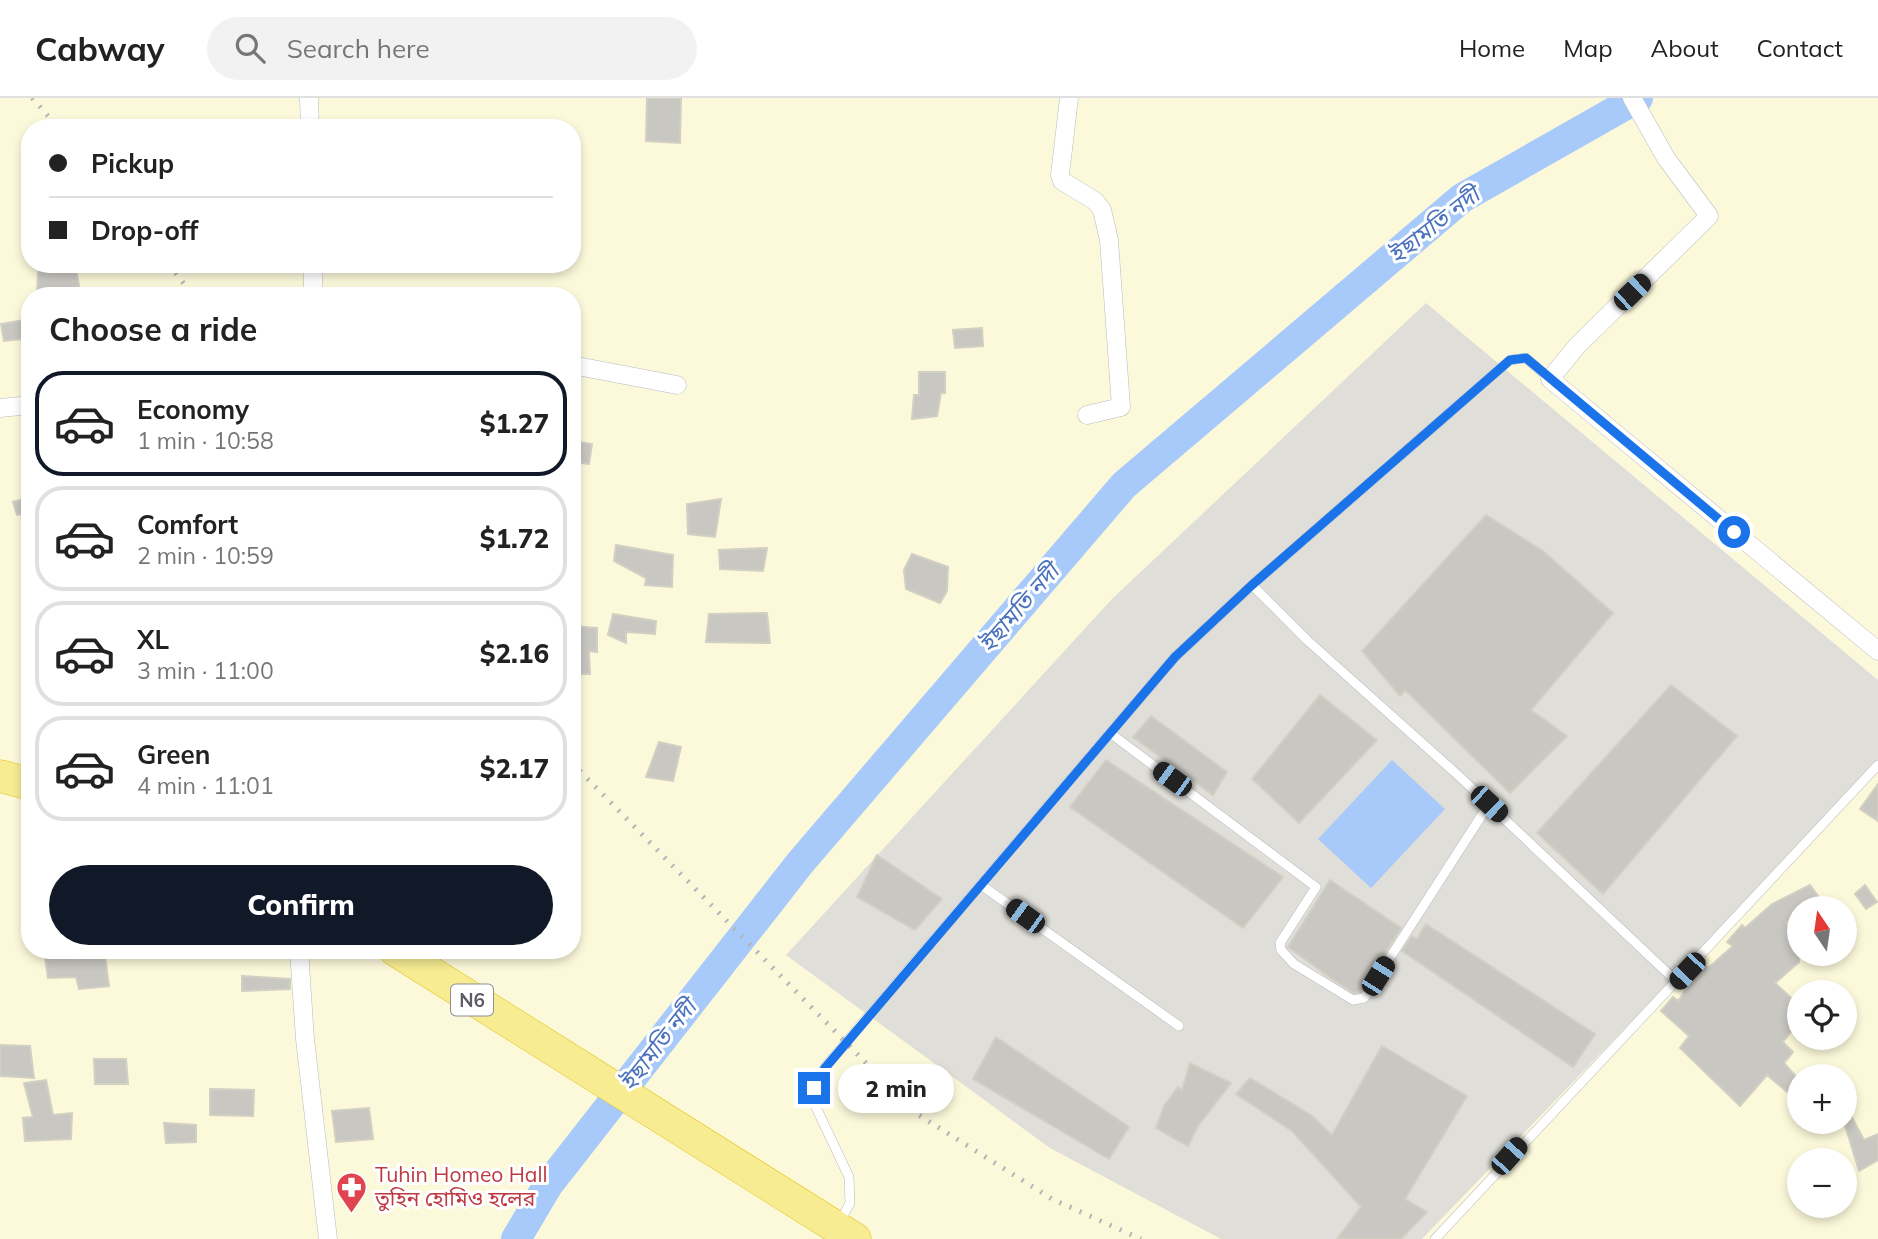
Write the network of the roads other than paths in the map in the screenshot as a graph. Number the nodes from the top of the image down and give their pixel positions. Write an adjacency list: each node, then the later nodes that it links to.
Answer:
1 (309, 98): 4 (street)
2 (1069, 98): 10 (street)
3 (1632, 98): 6 (street)
4 (310, 119)
5 (581, 367): 7 (street)
6 (1550, 379): 11 (lane); 12 (street)
7 (677, 384)
8 (21, 406): 9 (street)
9 (0, 408)
10 (1087, 415)
11 (1252, 585): 13 (lane); 17 (lane)
12 (1878, 651)
13 (1110, 733): 17 (lane); 18 (lane)
14 (1878, 765): 21 (lane)
15 (0, 775): 16 (highway)
16 (21, 782)
17 (1489, 804): 21 (lane)
18 (981, 885): 22 (lane); 23 (lane)
19 (300, 959): 24 (street)
20 (409, 959): 23 (highway, N6)
21 (1677, 982): 25 (lane)
22 (1179, 1026)
23 (846, 1233)
24 (328, 1239)
25 (1435, 1239)

